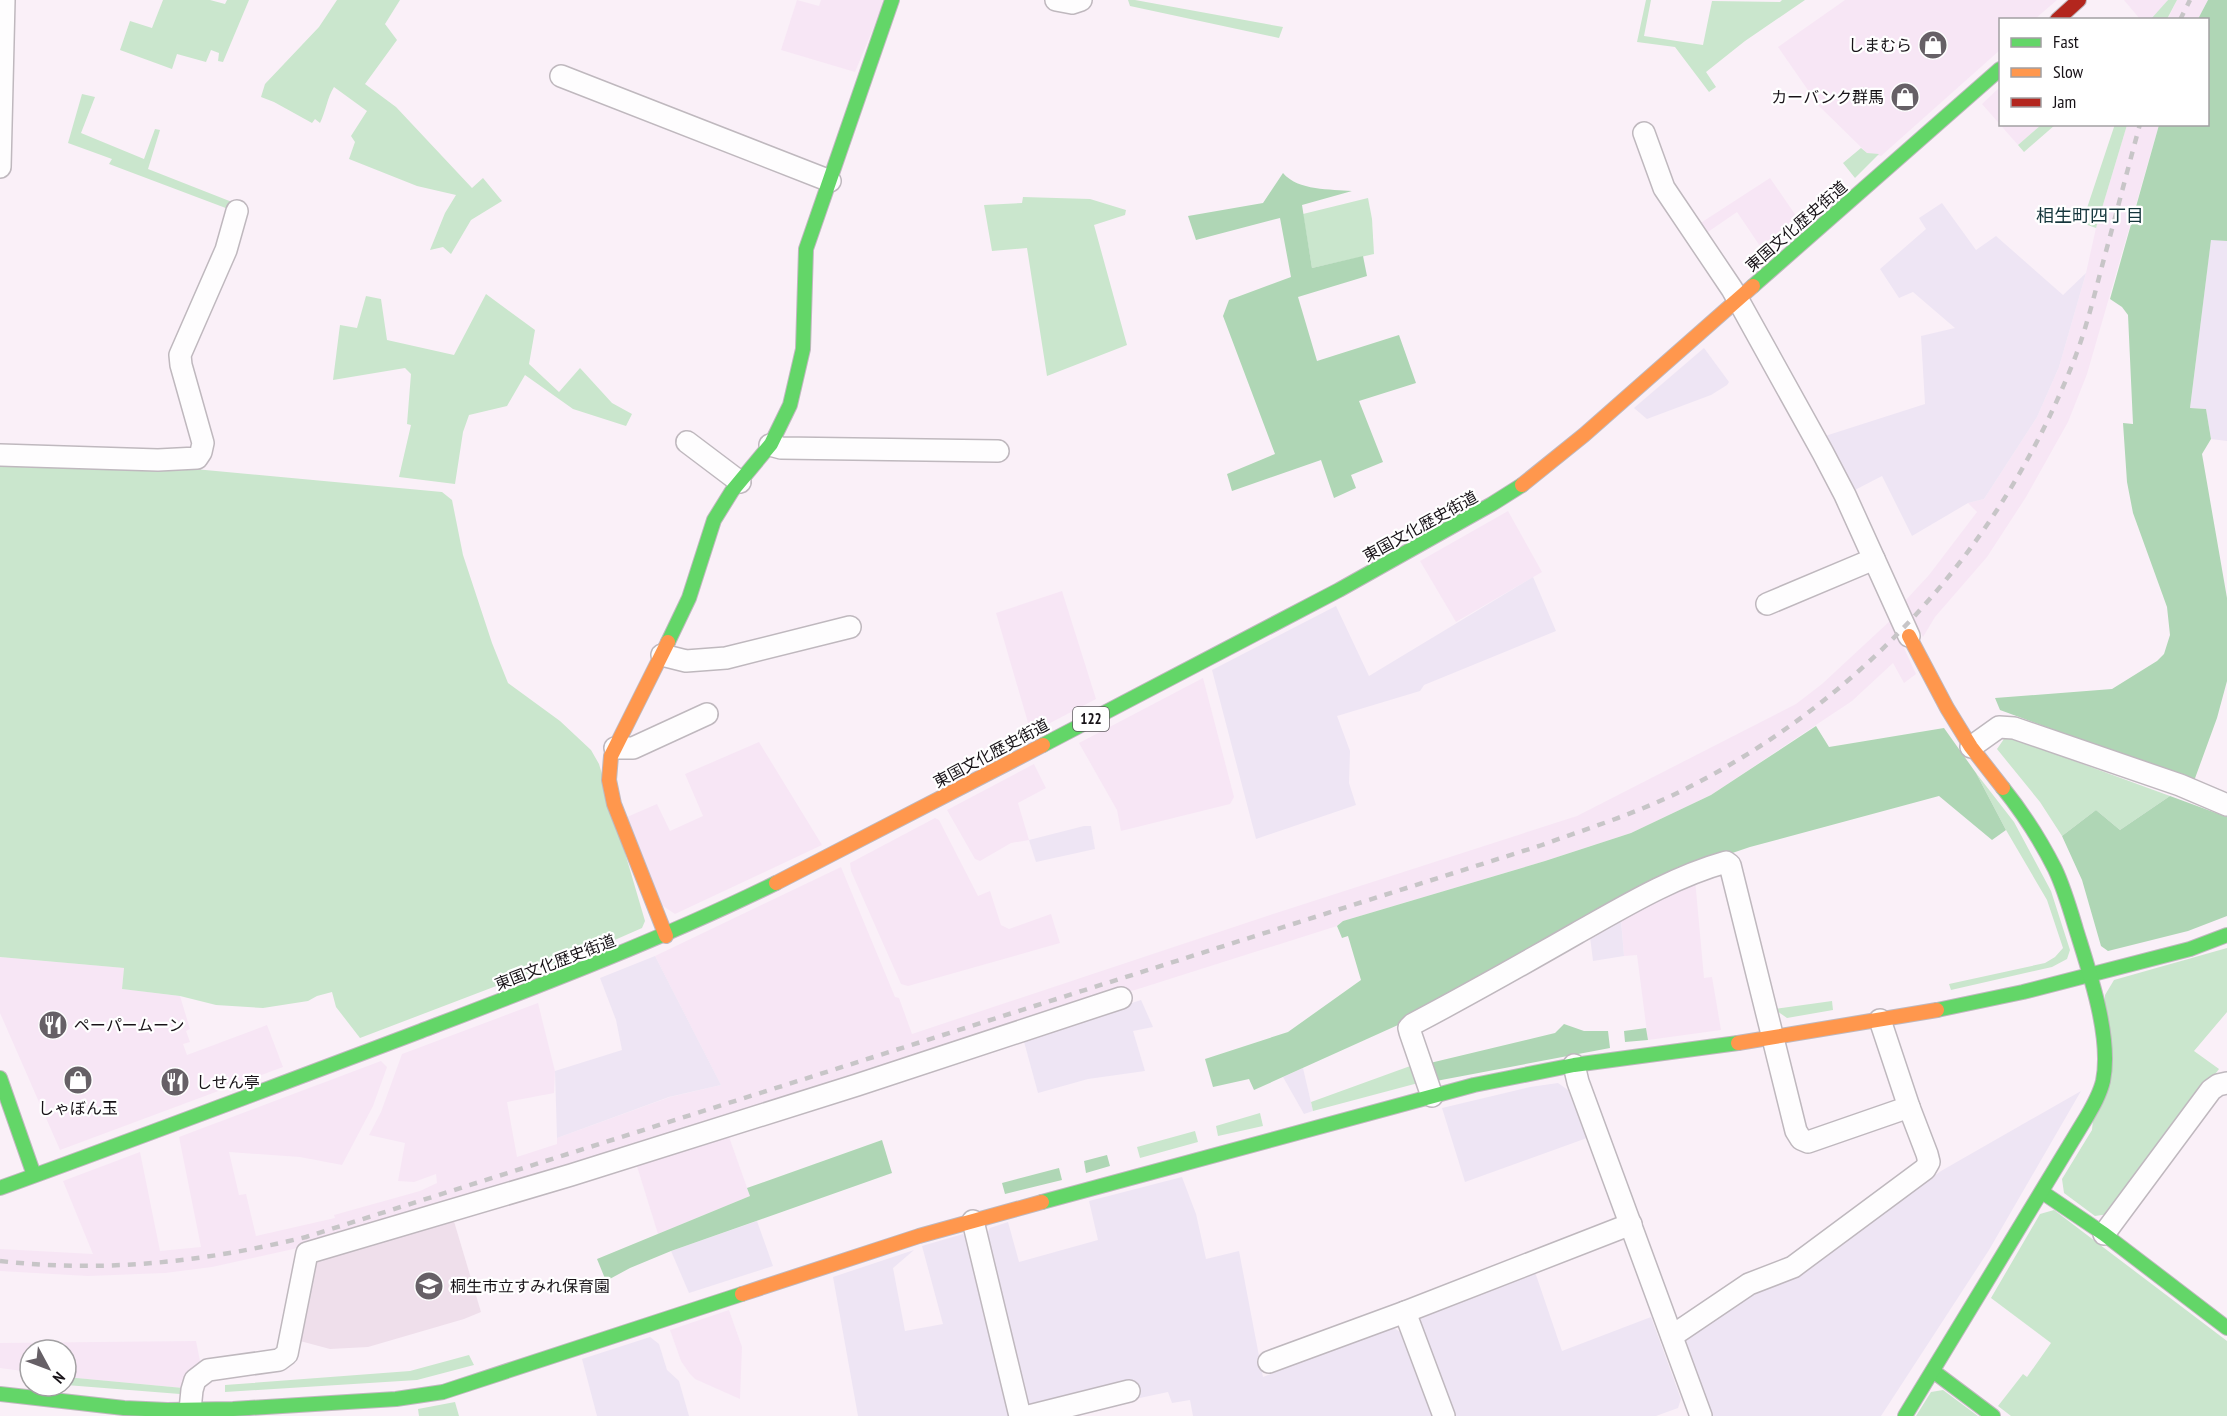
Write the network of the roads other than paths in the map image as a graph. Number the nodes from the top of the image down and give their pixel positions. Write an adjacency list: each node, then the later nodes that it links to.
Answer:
1 (4, 0): 10 (street)
2 (892, 0): 11 (main road)
3 (1056, 0): 4 (street)
4 (1081, 0)
5 (2079, 0): 6 (main road)
6 (2059, 18)
7 (1999, 71): 13 (main road, 東国文化歴史街道 / 122)
8 (561, 76): 11 (street)
9 (1644, 133): 13 (street)
10 (0, 167)
11 (830, 181): 15 (main road)
12 (237, 211): 17 (street)
13 (1738, 300): 19 (street); 29 (main road, 東国文化歴史街道 / 122)
14 (687, 442): 18 (street)
15 (770, 445): 16 (street); 18 (main road)
16 (998, 451)
17 (0, 455)
18 (740, 482): 23 (main road)
19 (1874, 559): 20 (street); 22 (street)
20 (1767, 604)
21 (850, 627): 23 (street)
22 (1909, 636): 25 (main road)
23 (662, 655): 26 (main road)
24 (707, 714): 26 (street)
25 (1971, 747): 27 (street); 30 (main road)
26 (615, 748): 29 (main road)
27 (2227, 805)
28 (2227, 935): 30 (main road)
29 (666, 936): 39 (main road, 東国文化歴史街道 / 122)
30 (2090, 974): 32 (main road); 41 (main road)
31 (1121, 998): 52 (street)
32 (1880, 1020): 33 (main road); 38 (street)
33 (1773, 1038): 34 (main road); 37 (street); 38 (street)
34 (1574, 1065): 37 (main road); 43 (street)
35 (0, 1078): 39 (main road)
36 (2227, 1083): 44 (street)
37 (1432, 1096): 42 (main road)
38 (1909, 1107): 47 (street)
39 (34, 1175): 40 (main road, 東国文化歴史街道 / 122)
40 (0, 1188)
41 (2042, 1192): 44 (main road); 49 (main road)
42 (973, 1221): 52 (main road); 55 (street)
43 (1631, 1224): 45 (street); 47 (street)
44 (2104, 1234): 46 (main road)
45 (1406, 1312): 48 (street); 57 (street)
46 (2227, 1328)
47 (1672, 1336): 54 (street)
48 (1269, 1362)
49 (1933, 1371): 58 (main road); 59 (main road)
50 (1129, 1391): 56 (street)
51 (0, 1394): 53 (main road)
52 (190, 1410): 53 (main road)
53 (125, 1412)
54 (1696, 1415)
55 (1020, 1416)
56 (1029, 1416)
57 (1444, 1416)
58 (1905, 1416)
59 (1993, 1416)

